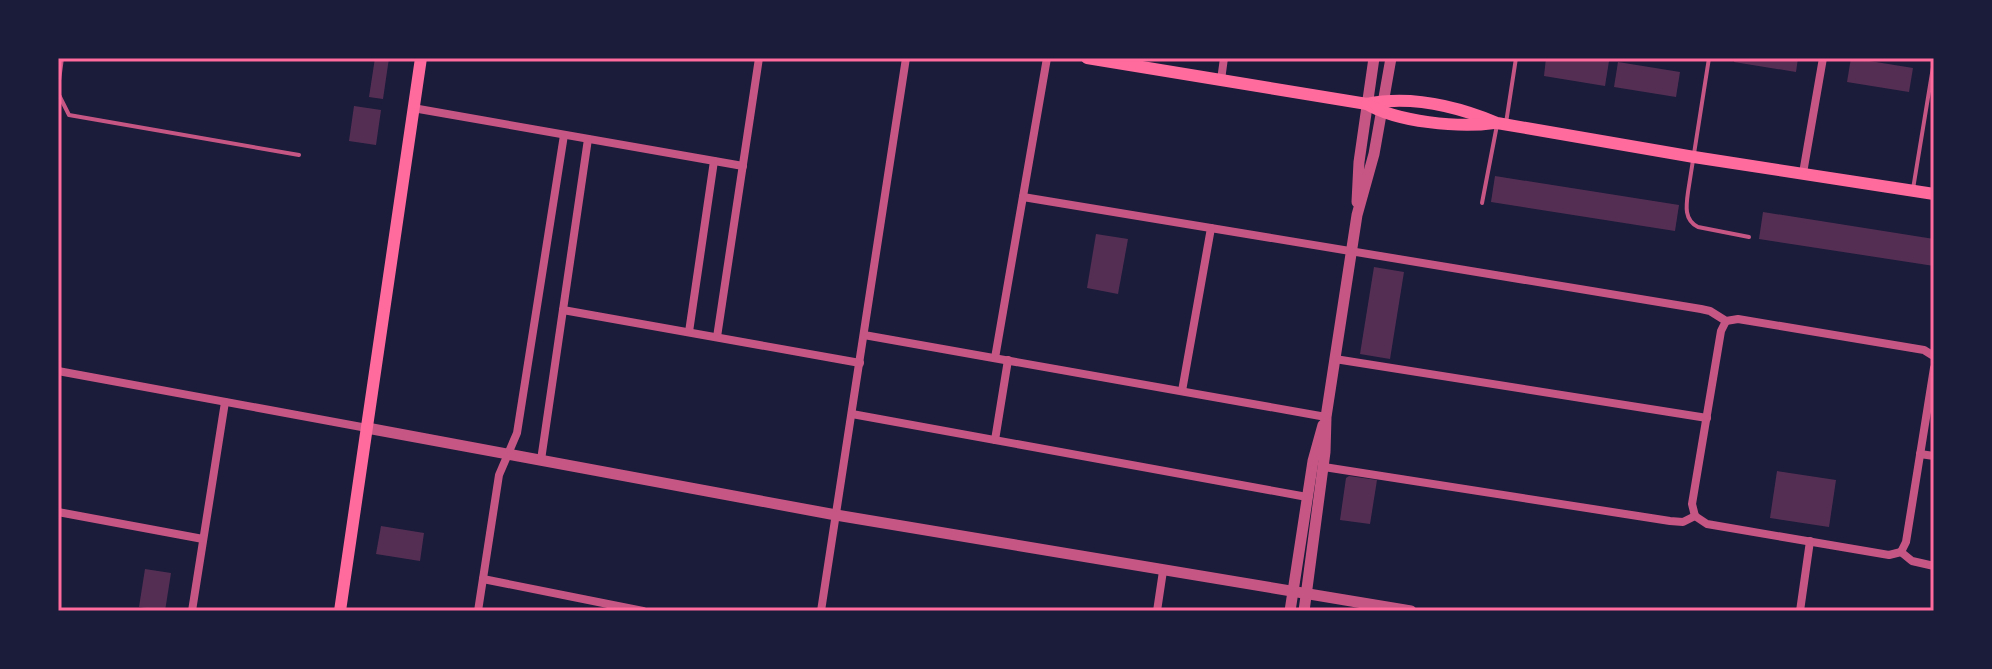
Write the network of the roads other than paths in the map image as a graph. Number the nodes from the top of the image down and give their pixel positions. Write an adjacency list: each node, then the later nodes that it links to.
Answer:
1 (62, 58): 15 (lane)
2 (421, 58): 18 (main road)
3 (759, 58): 25 (street)
4 (906, 58): 38 (street)
5 (1047, 58): 29 (street)
6 (1087, 58): 14 (main road)
7 (1224, 58): 14 (street)
8 (1374, 58): 16 (street)
9 (1391, 58): 17 (street)
10 (1516, 58): 19 (lane)
11 (1709, 58): 23 (lane)
12 (1823, 58): 26 (street)
13 (1934, 61): 27 (lane)
14 (1221, 80): 16 (main road)
15 (58, 90): 22 (lane)
16 (1367, 104): 17 (main road); 31 (street)
17 (1382, 106): 19 (main road); 31 (street)
18 (413, 108): 20 (street); 52 (main road)
19 (1502, 124): 23 (main road); 30 (lane)
20 (564, 135): 21 (street); 54 (street)
21 (588, 139): 24 (street); 35 (street)
22 (299, 155)
23 (1694, 157): 26 (main road); 33 (lane)
24 (714, 161): 25 (street); 37 (street)
25 (743, 166): 39 (street)
26 (1803, 173): 27 (main road)
27 (1913, 190): 28 (main road)
28 (1934, 194)
29 (1023, 197): 32 (street); 41 (street)
30 (1482, 203)
31 (1357, 215): 34 (street)
32 (1211, 228): 34 (street); 47 (street)
33 (1749, 237)
34 (1351, 252): 36 (street); 42 (street)
35 (563, 310): 37 (street); 57 (street)
36 (1726, 321): 40 (street); 51 (street)
37 (689, 332): 39 (street)
38 (864, 335): 41 (street); 44 (street)
39 (717, 337): 44 (street)
40 (1933, 356)
41 (995, 358): 43 (street)
42 (1335, 359): 50 (street); 51 (street)
43 (1008, 360): 47 (street); 53 (street)
44 (860, 363): 49 (street)
45 (1934, 368): 55 (street)
46 (58, 371): 48 (street)
47 (1182, 391): 50 (street)
48 (225, 402): 52 (street); 63 (street)
49 (852, 414): 53 (street); 61 (street)
50 (1326, 417): 58 (street); 59 (street)
51 (1707, 418): 62 (street)
52 (367, 428): 54 (street); 72 (main road)
53 (995, 440): 59 (street)
54 (507, 454): 57 (street); 68 (street)
55 (1920, 454): 56 (street); 65 (street)
56 (1934, 456)
57 (541, 460): 61 (street)
58 (1324, 467): 62 (street); 70 (street)
59 (1307, 497): 69 (street)
60 (58, 512): 63 (street)
61 (836, 515): 67 (street); 75 (street)
62 (1695, 516): 64 (street)
63 (203, 539): 71 (street)
64 (1810, 541): 65 (street); 80 (street)
65 (1901, 552): 66 (street)
66 (1934, 566)
67 (1163, 571): 69 (street); 76 (street)
68 (483, 579): 73 (street); 74 (street)
69 (1293, 593): 70 (street); 77 (street)
70 (1307, 595): 78 (street); 79 (street)
71 (192, 611)
72 (340, 611)
73 (478, 611)
74 (643, 611)
75 (821, 611)
76 (1157, 611)
77 (1290, 611)
78 (1304, 611)
79 (1411, 611)
80 (1800, 611)

